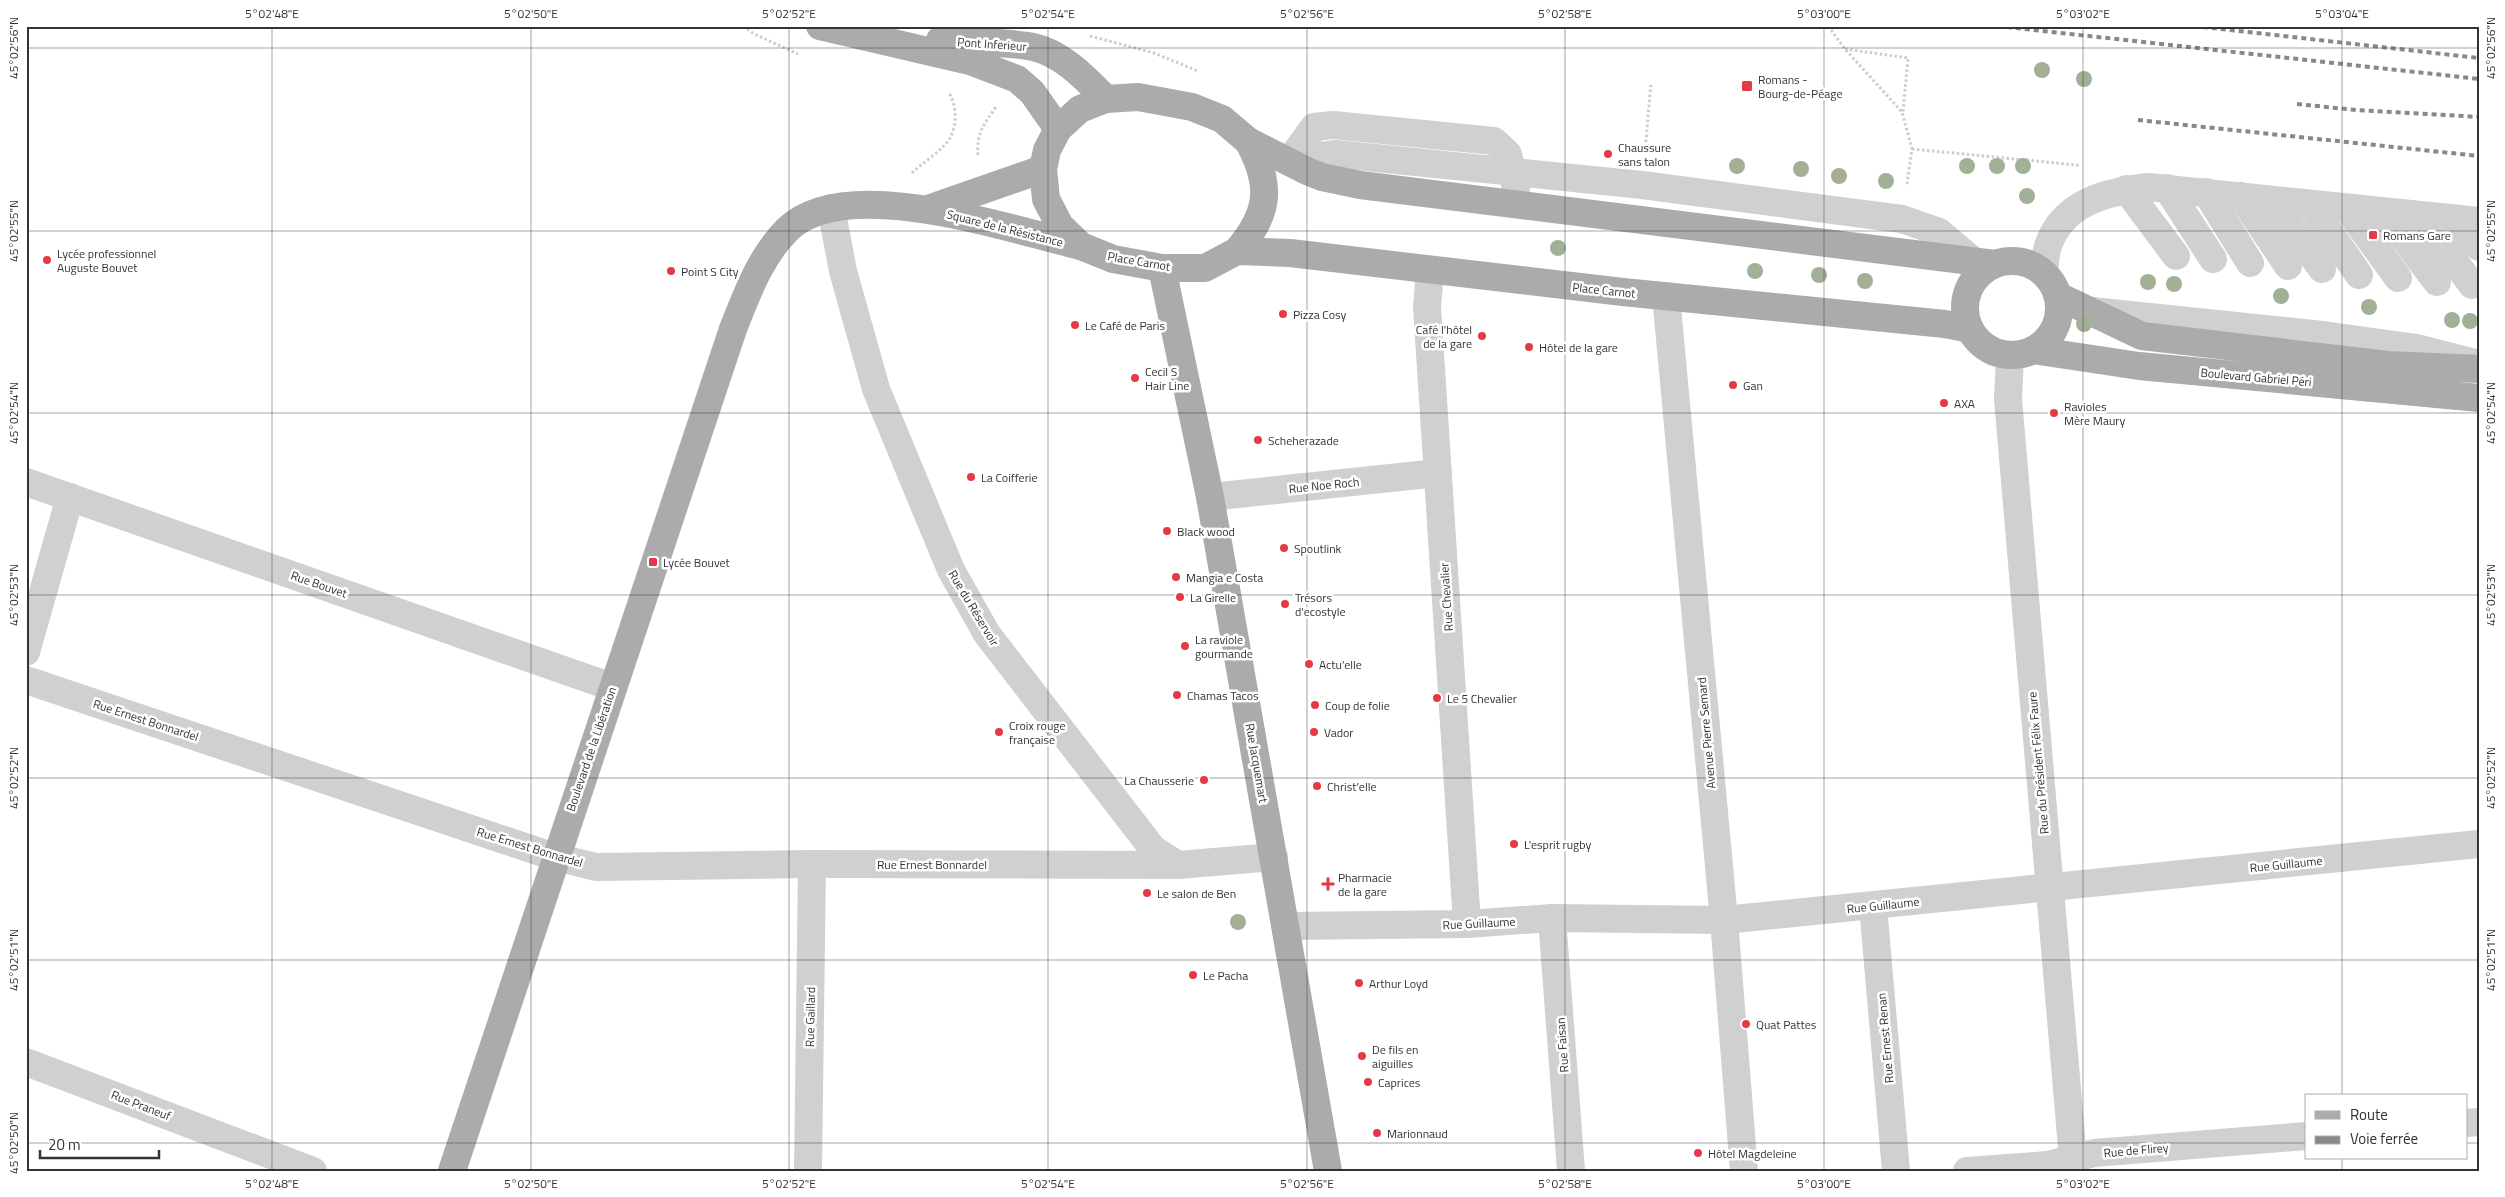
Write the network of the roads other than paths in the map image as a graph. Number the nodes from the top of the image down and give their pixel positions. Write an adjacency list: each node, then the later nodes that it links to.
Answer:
1 (820, 26): 2 (main road, Pont Inferieur)
2 (862, 35): 3 (main road, Pont Inferieur); 4 (main road, Pont Inferieur)
3 (1106, 98): 4 (main road, Place Carnot); 5 (main road, Place Carnot)
4 (1058, 129): 7 (main road, Place Carnot)
5 (1248, 141): 6 (main road, Place Carnot); 24 (main road, Place Carnot)
6 (1290, 160): 8 (street); 14 (main road, Place Carnot)
7 (1043, 169): 18 (main road, Square de la Résistance); 22 (main road, Place Carnot)
8 (1514, 173): 14 (street); 27 (street)
9 (2167, 188): 10 (street); 11 (street); 26 (street)
10 (2126, 189): 25 (street); 36 (street)
11 (2206, 192): 12 (street); 28 (street)
12 (2240, 196): 13 (street); 29 (street)
13 (2272, 200): 15 (street); 31 (street)
14 (1517, 204): 27 (main road, Place Carnot)
15 (2310, 204): 17 (street); 33 (street)
16 (831, 208): 18 (main road, Square de la Résistance); 40 (main road, Square de la Résistance); 57 (street, Rue du Réservoir)
17 (2347, 208): 19 (street); 34 (street)
18 (928, 209): 22 (main road, Square de la Résistance)
19 (2384, 212): 20 (street); 35 (street)
20 (2420, 215): 21 (street); 37 (street)
21 (2466, 220): 23 (street)
22 (1081, 246): 30 (main road, Place Carnot)
23 (2479, 248)
24 (1237, 251): 30 (main road, Place Carnot); 32 (main road, Place Carnot)
25 (2176, 256)
26 (2213, 259)
27 (1983, 262): 36 (main road, Place Carnot); 41 (main road)
28 (2250, 263)
29 (2288, 266)
30 (1162, 268): 49 (main road, Rue Jacquemart)
31 (2322, 269)
32 (1430, 271): 38 (main road, Place Carnot); 46 (street, Rue Chevalier)
33 (2359, 275)
34 (2398, 278)
35 (2437, 282)
36 (2051, 284): 39 (main road); 42 (main road)
37 (2472, 285)
38 (1666, 296): 41 (main road, Place Carnot); 61 (street, Avenue Pierre Semard)
39 (2092, 311): 43 (street); 44 (main road)
40 (733, 329): 52 (main road, Boulevard de la Libération)
41 (1970, 329): 42 (main road)
42 (2021, 352): 45 (main road, Boulevard Gabriel Péri); 58 (street, Rue du Président Félix Faure)
43 (2479, 364)
44 (2479, 369)
45 (2479, 398)
46 (1438, 473): 49 (street, Rue Noe Roch); 62 (street, Rue Chevalier)
47 (26, 482): 48 (street, Rue Bouvet)
48 (70, 497): 50 (street); 52 (street, Rue Bouvet)
49 (1210, 497): 55 (main road, Rue Jacquemart)
50 (26, 652)
51 (26, 680): 54 (street, Rue Ernest Bonnardel)
52 (612, 687): 54 (main road, Boulevard de la Libération)
53 (2479, 844): 58 (street, Rue Guillaume)
54 (555, 857): 56 (street, Rue Ernest Bonnardel); 68 (main road, Boulevard de la Libération)
55 (1274, 857): 57 (street); 63 (main road, Rue Jacquemart)
56 (812, 864): 57 (street, Rue Ernest Bonnardel); 69 (street, Rue Gaillard)
57 (1178, 864)
58 (2049, 889): 59 (street, Rue Guillaume); 66 (street, Rue du Président Félix Faure)
59 (1873, 906): 61 (street, Rue Guillaume); 73 (street, Rue Ernest Renan)
60 (1552, 918): 61 (street, Rue Guillaume); 62 (street, Rue Guillaume); 71 (street, Rue Faisan)
61 (1724, 920): 72 (street, Avenue Pierre Semard)
62 (1466, 924): 63 (street, Rue Guillaume)
63 (1286, 926): 70 (main road, Rue Jacquemart)
64 (26, 1062): 67 (street, Rue Praneuf)
65 (2305, 1136): 66 (street, Rue de Flirey)
66 (2074, 1164): 74 (street, Rue de Flirey)
67 (313, 1171)
68 (452, 1171)
69 (808, 1171)
70 (1328, 1171)
71 (1571, 1171)
72 (1744, 1171)
73 (1896, 1171)
74 (1967, 1171)

